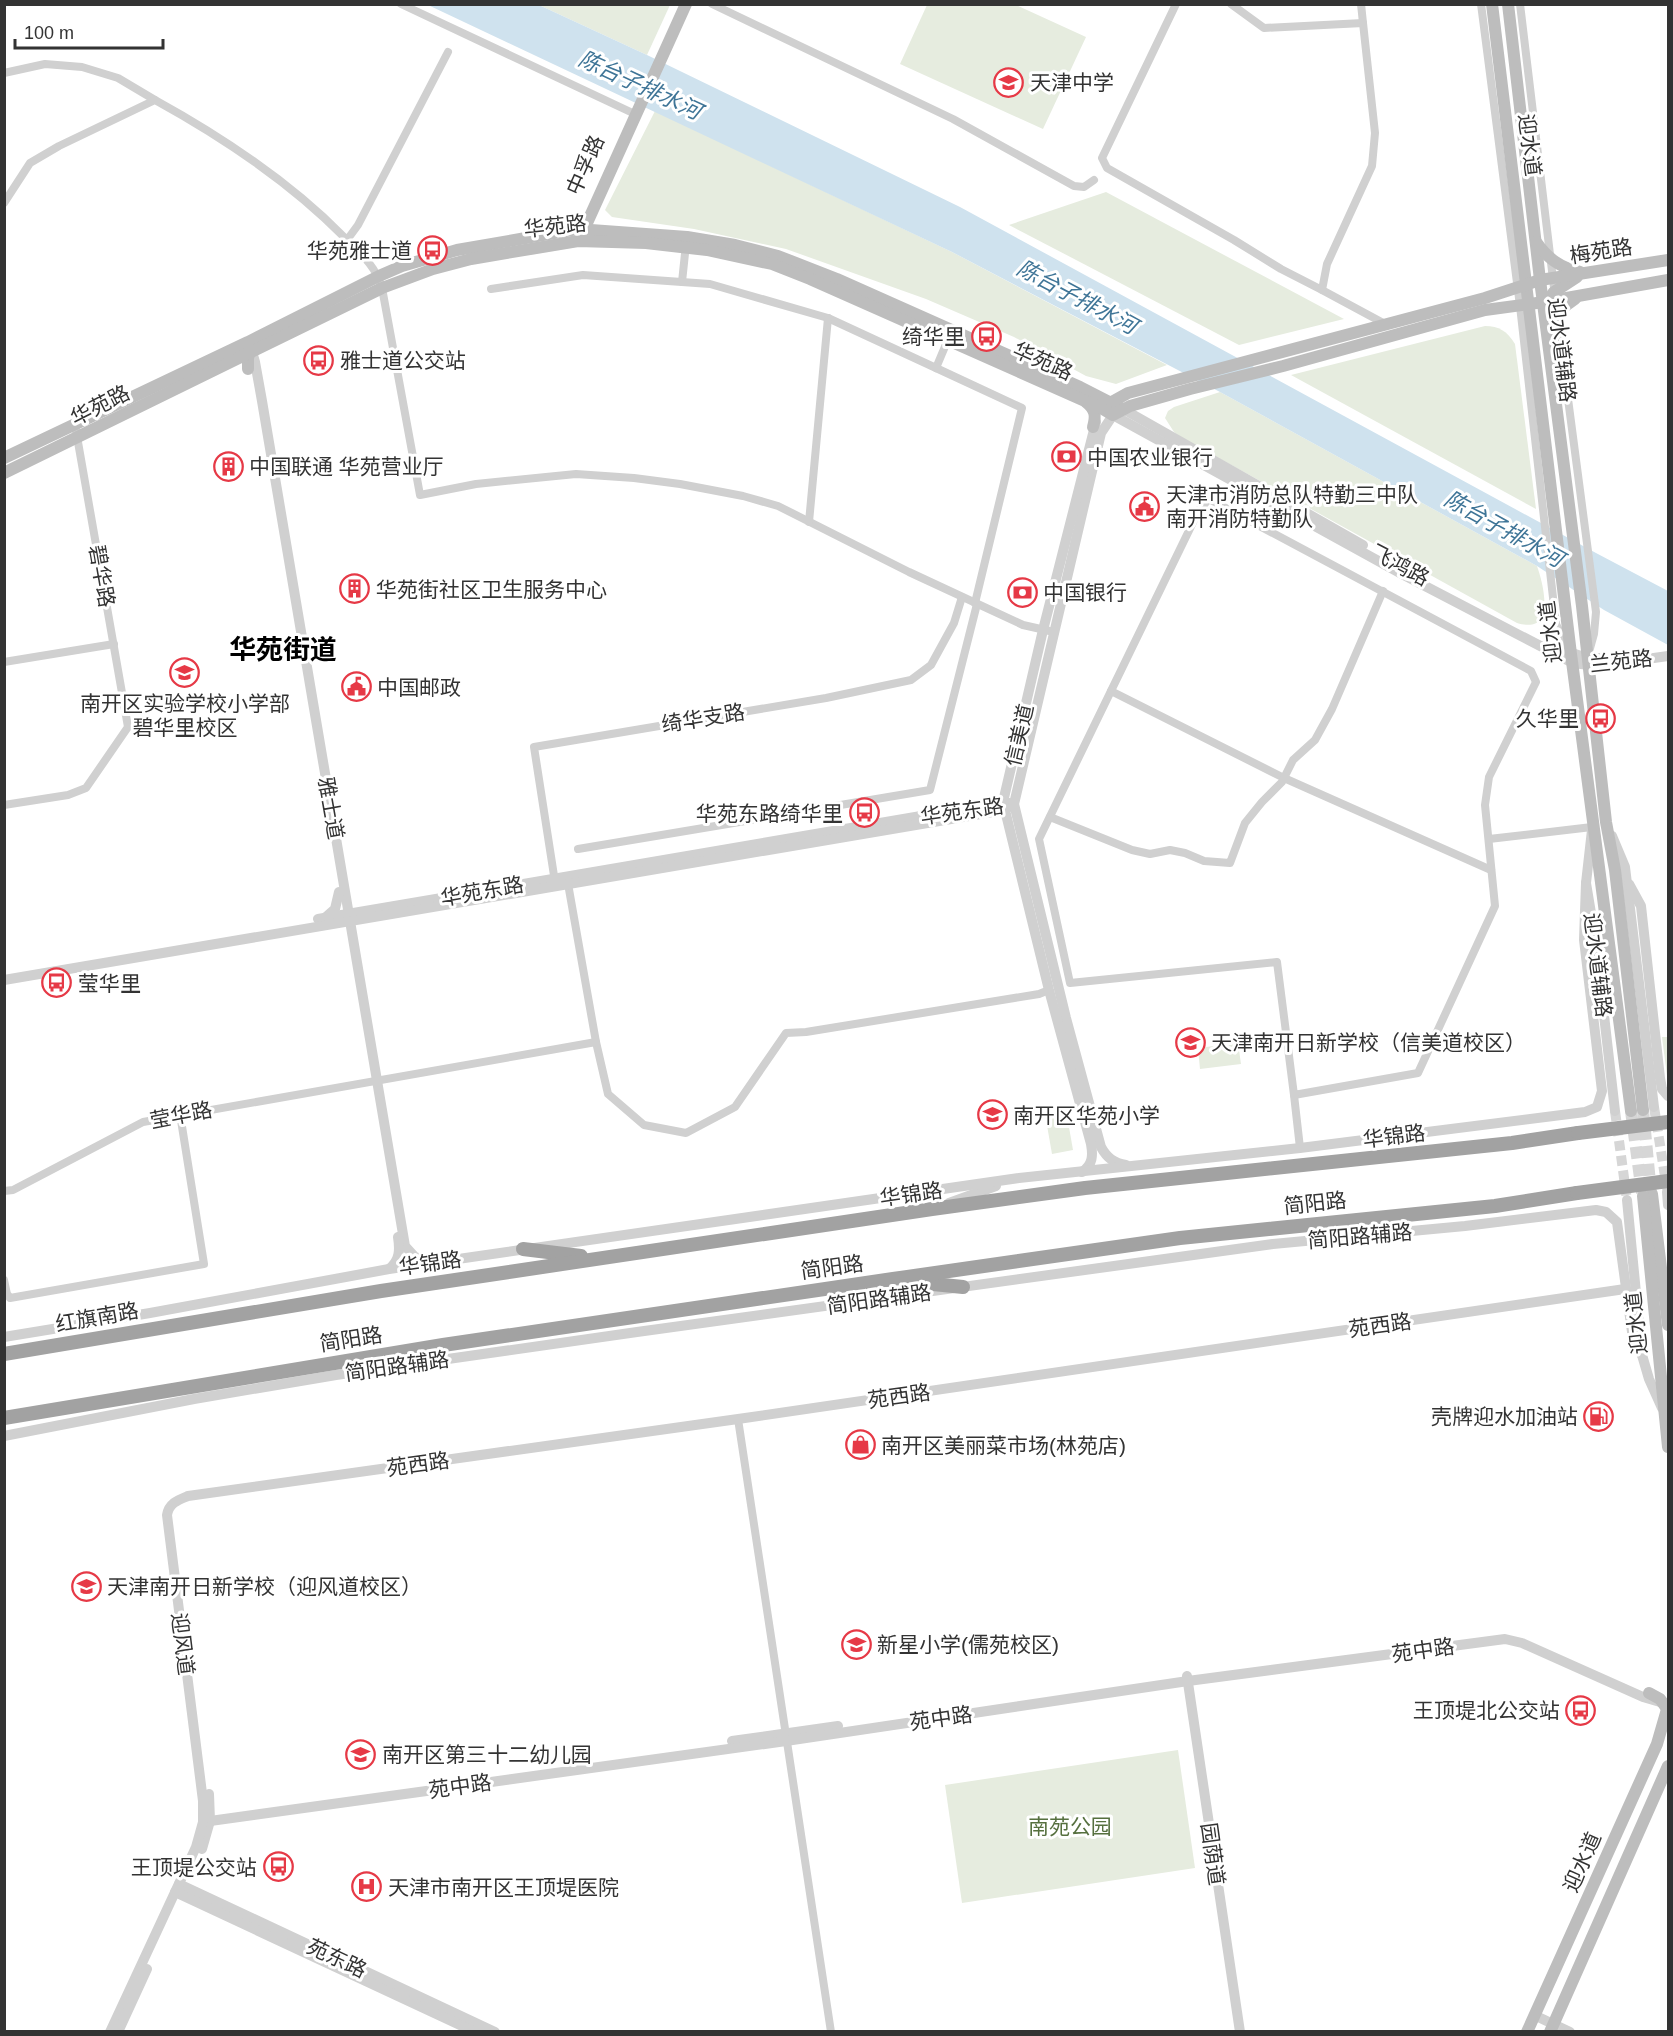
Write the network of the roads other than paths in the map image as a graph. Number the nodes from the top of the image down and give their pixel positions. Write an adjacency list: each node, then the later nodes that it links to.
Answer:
1 (401, 4): 17 (street)
2 (680, 4): 14 (main road)
3 (686, 4): 14 (main road)
4 (712, 4): 18 (street)
5 (1176, 4): 35 (street)
6 (1232, 4): 12 (street)
7 (1361, 4): 12 (street)
8 (1481, 4): 33 (street, 迎水道辅路)
9 (1492, 4): 26 (main road, 迎水道)
10 (1509, 4): 24 (main road, 迎水道)
11 (1520, 4): 27 (street, 迎水道辅路)
12 (1363, 23): 35 (street)
13 (448, 52): 23 (street)
14 (661, 53): 17 (main road, 中孚路)
15 (4, 73): 16 (street)
16 (155, 100): 19 (street); 23 (street)
17 (635, 111): 20 (main road, 中孚路)
18 (1094, 180)
19 (4, 203)
20 (588, 213): 21 (main road, 中孚路); 22 (main road)
21 (580, 231): 22 (main road, 华苑路); 25 (main road, 华苑路); 25 (main road, 华苑路)
22 (557, 238): 31 (main road, 华苑路)
23 (347, 240): 31 (street)
24 (1536, 241): 27 (main road); 36 (main road, 迎水道)
25 (686, 242): 32 (street); 41 (main road, 华苑路)
26 (1522, 243): 33 (main road, 迎水道); 36 (main road)
27 (1549, 257): 29 (main road); 36 (street, 迎水道辅路)
28 (1668, 260): 29 (main road, 梅苑路)
29 (1588, 273): 36 (main road, 梅苑路)
30 (1668, 280): 37 (main road, 梅苑路)
31 (380, 282): 42 (main road, 华苑路); 54 (street)
32 (682, 282): 34 (street); 39 (street)
33 (1522, 285): 36 (main road); 38 (main road, 迎水道); 40 (main road)
34 (490, 289)
35 (1323, 290): 40 (street)
36 (1549, 292): 37 (main road); 37 (main road); 38 (main road); 43 (main road); 63 (main road, 迎水道); 63 (street, 迎水道辅路)
37 (1588, 294)
38 (1525, 305): 40 (main road); 43 (main road, 迎水道); 61 (street, 迎水道辅路)
39 (828, 318): 46 (street); 54 (street)
40 (1389, 330): 48 (main road); 48 (main road)
41 (949, 336): 46 (street); 47 (main road, 华苑路); 48 (main road, 华苑路)
42 (267, 339): 44 (main road, 华苑路); 45 (street)
43 (1535, 344): 61 (main road, 迎水道)
44 (247, 349): 45 (main road); 49 (main road, 华苑路); 51 (main road, 华苑路)
45 (252, 367): 79 (street, 雅士道)
46 (936, 368): 57 (street)
47 (1085, 401): 48 (main road, 华苑路); 50 (main road)
48 (1112, 409): 50 (street, 信美道); 58 (street, 信美道); 61 (street, 飞鸿路)
49 (75, 425): 51 (street, 碧华路); 52 (main road, 华苑路)
50 (1093, 427): 58 (street, 信美道)
51 (78, 438): 53 (main road, 华苑路); 59 (street, 碧华路)
52 (4, 458)
53 (4, 473)
54 (809, 522): 56 (street)
55 (1383, 591): 64 (street); 65 (street); 72 (street)
56 (962, 597): 57 (street); 77 (street, 绮华支路)
57 (976, 603): 58 (street); 73 (street)
58 (1049, 631): 66 (street, 信美道); 69 (street, 信美道)
59 (114, 644): 62 (street); 67 (street, 碧华路)
60 (1668, 653): 63 (street, 兰苑路)
61 (1572, 658): 63 (street, 飞鸿路); 71 (main road, 迎水道)
62 (4, 662)
63 (1588, 662): 71 (main road, 迎水道)
64 (1111, 691): 65 (street); 70 (street)
65 (1284, 778): 70 (street); 74 (street)
66 (1008, 784): 68 (street); 69 (street, 信美道)
67 (4, 805)
68 (988, 805): 69 (street, 华苑东路); 76 (street, 华苑东路)
69 (1007, 805): 76 (street, 华苑东路); 85 (street, 信美道); 95 (street, 信美道)
70 (1050, 817): 88 (street)
71 (1597, 823): 72 (street); 75 (street, 迎水道辅路); 78 (street, 迎水道辅路); 90 (main road, 迎水道)
72 (1489, 839): 74 (street)
73 (578, 849)
74 (1491, 870): 88 (street)
75 (1626, 879): 89 (street); 90 (street, 迎水道辅路)
76 (567, 880): 77 (street, 华苑东路); 86 (street)
77 (555, 882): 80 (street, 华苑东路); 81 (street, 华苑东路)
78 (1586, 883): 91 (street, 迎水道辅路); 94 (street, 华锦路)
79 (343, 892): 80 (street); 81 (street, 雅士道); 82 (street)
80 (377, 909): 81 (street, 华苑东路)
81 (345, 916): 82 (street, 华苑东路); 87 (street, 雅士道)
82 (322, 922): 83 (street, 华苑东路); 84 (street, 华苑东路)
83 (4, 973)
84 (4, 980)
85 (1049, 990): 86 (street); 96 (street, 信美道)
86 (597, 1042): 87 (street, 莹华路)
87 (375, 1081): 92 (street, 莹华路); 105 (street, 雅士道); 106 (street, 雅士道)
88 (1294, 1095): 94 (street)
89 (1668, 1096)
90 (1643, 1109)
91 (1615, 1111)
92 (180, 1114): 99 (street, 莹华路); 108 (street)
93 (1668, 1122): 102 (highway, 简阳路, bridge)
94 (1300, 1148): 95 (street, 华锦路)
95 (1129, 1166): 96 (street, 华锦路)
96 (1082, 1172): 97 (street, 华锦路)
97 (1019, 1178): 102 (street); 103 (street, 华锦路)
98 (1668, 1187): 101 (street); 107 (highway, 简阳路, bridge)
99 (4, 1191)
100 (1627, 1200): 116 (street)
101 (1668, 1205)
102 (932, 1209): 104 (highway, 简阳路)
103 (524, 1249): 104 (highway); 105 (street, 华锦路)
104 (598, 1258): 111 (highway, 简阳路)
105 (429, 1263): 106 (street, 华锦路)
106 (389, 1269): 113 (street, 华锦路)
107 (893, 1279): 109 (highway); 114 (highway, 简阳路)
108 (4, 1280)
109 (963, 1287): 110 (street, 简阳路辅路); 117 (street, 简阳路辅路)
110 (1625, 1289): 116 (street, 简阳路辅路); 120 (street, 苑西路)
111 (197, 1321): 115 (highway, 红旗南路)
112 (1668, 1325): 118 (main road, 迎水道)
113 (4, 1337)
114 (443, 1345): 117 (street); 119 (highway, 简阳路)
115 (4, 1354)
116 (1642, 1355): 118 (street)
117 (336, 1375): 121 (street, 简阳路辅路)
118 (1665, 1414): 122 (main road, 迎水道)
119 (4, 1418)
120 (738, 1419): 123 (street, 苑西路); 127 (street)
121 (4, 1436)
122 (1668, 1447)
123 (174, 1502): 129 (street, 迎风道)
124 (1187, 1678): 125 (street, 苑中路); 126 (street, 苑中路); 127 (street, 苑中路); 140 (street, 园荫道)
125 (1649, 1693): 126 (main road)
126 (1668, 1705): 133 (main road, 迎水道)
127 (785, 1737): 129 (street, 苑中路); 130 (street, 苑中路); 139 (street)
128 (1668, 1766): 134 (main road, 迎水道)
129 (207, 1818): 130 (street, 苑中路); 131 (street, 迎风道); 132 (street, 迎风道)
130 (233, 1818): 131 (street)
131 (203, 1846): 132 (street, 迎风道)
132 (181, 1891): 135 (street, 迎风道); 136 (street, 迎风道); 137 (street, 苑东路); 138 (street, 苑东路)
133 (1534, 2015): 134 (street); 141 (main road, 迎水道)
134 (1552, 2027): 142 (street)
135 (110, 2031)
136 (118, 2031)
137 (475, 2031)
138 (495, 2031)
139 (831, 2031)
140 (1240, 2031)
141 (1527, 2031)
142 (1570, 2031)

